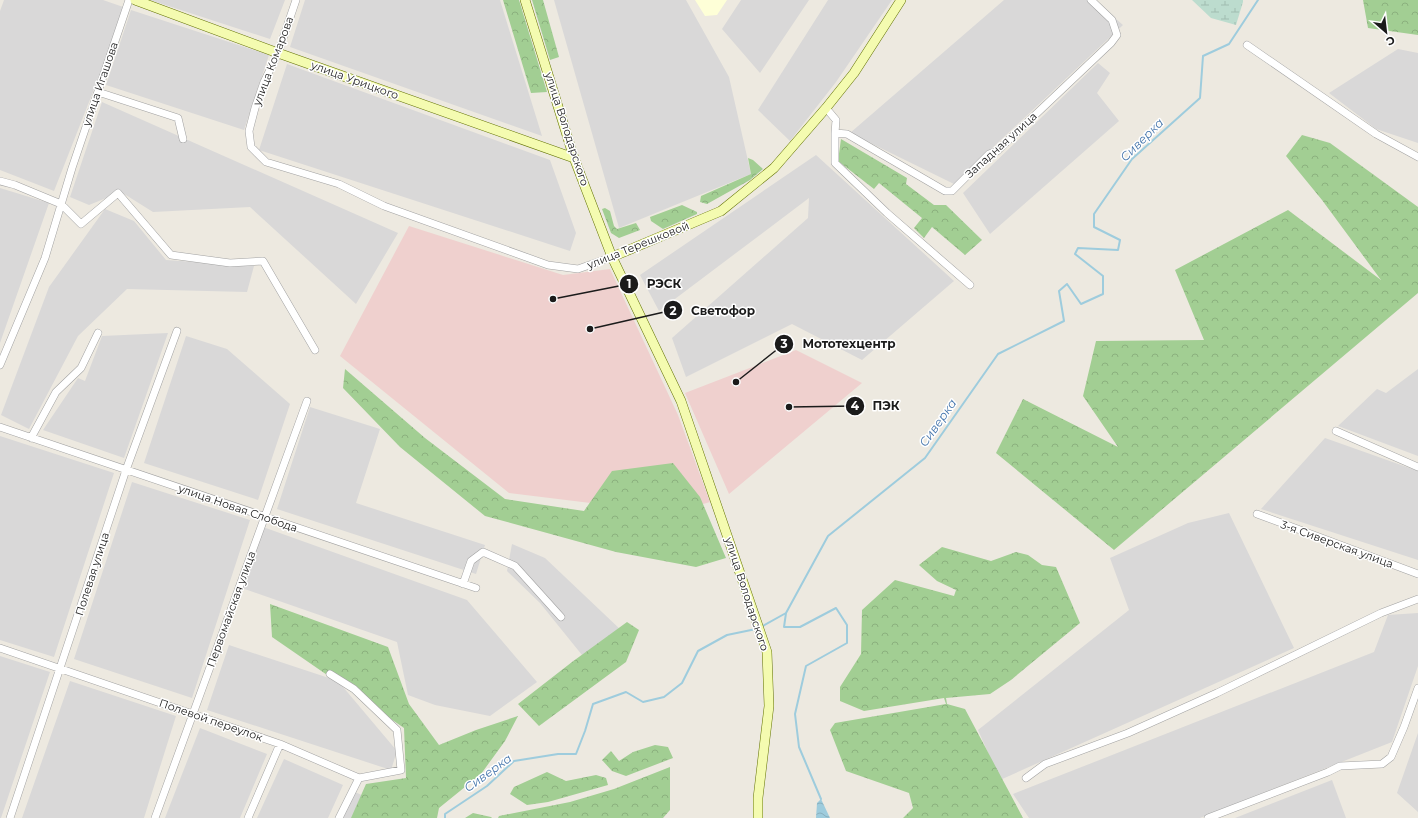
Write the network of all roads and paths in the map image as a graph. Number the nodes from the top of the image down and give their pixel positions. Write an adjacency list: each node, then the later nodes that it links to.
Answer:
1 (129, 0): 9 (street, улица Игашова)
2 (136, 0): 8 (main road, улица Урицкого)
3 (296, 0): 8 (street, улица Комарова)
4 (525, 0): 15 (main road, улица Володарского)
5 (901, 0): 10 (main road, улица Терешковой)
6 (1091, 0): 11 (street, Западная улица)
7 (1247, 45): 14 (street)
8 (278, 53): 13 (street, улица Комарова); 15 (main road, улица Урицкого)
9 (98, 92): 12 (street); 17 (street, улица Игашова)
10 (826, 108): 11 (street); 18 (main road, улица Терешковой)
11 (834, 133): 19 (street)
12 (183, 139)
13 (251, 147): 18 (street, улица Терешковой)
14 (1418, 157)
15 (574, 158): 18 (main road, улица Володарского)
16 (0, 181): 17 (street)
17 (61, 204): 22 (street); 23 (street, улица Игашова)
18 (612, 257): 49 (main road, улица Володарского)
19 (970, 285)
20 (177, 331): 29 (street, Полевая улица)
21 (98, 333): 27 (street)
22 (315, 350)
23 (0, 365)
24 (307, 401): 31 (street, Первомайская улица)
25 (0, 427): 27 (street, улица Новая Слобода)
26 (1336, 431): 28 (street)
27 (31, 438): 29 (street, улица Новая Слобода)
28 (1418, 467)
29 (126, 470): 31 (street, улица Новая Слобода); 38 (street, Полевая улица)
30 (1257, 514): 32 (street, 3-я Сиверская улица)
31 (264, 518): 33 (street, улица Новая Слобода); 41 (street, Первомайская улица)
32 (1418, 574)
33 (463, 584): 34 (street, улица Новая Слобода); 36 (street)
34 (476, 588)
35 (1418, 599): 44 (street)
36 (561, 617)
37 (0, 648): 38 (street, Полевой переулок)
38 (61, 668): 41 (street, Полевой переулок); 45 (street, Полевая улица)
39 (330, 674): 43 (street)
40 (1418, 688): 50 (street)
41 (192, 714): 42 (street, Полевой переулок); 46 (street, Первомайская улица)
42 (280, 744): 43 (street, Полевой переулок); 47 (street)
43 (358, 778): 48 (street)
44 (1026, 778)
45 (10, 818)
46 (155, 818)
47 (248, 818)
48 (338, 818)
49 (758, 818)
50 (1208, 818)

